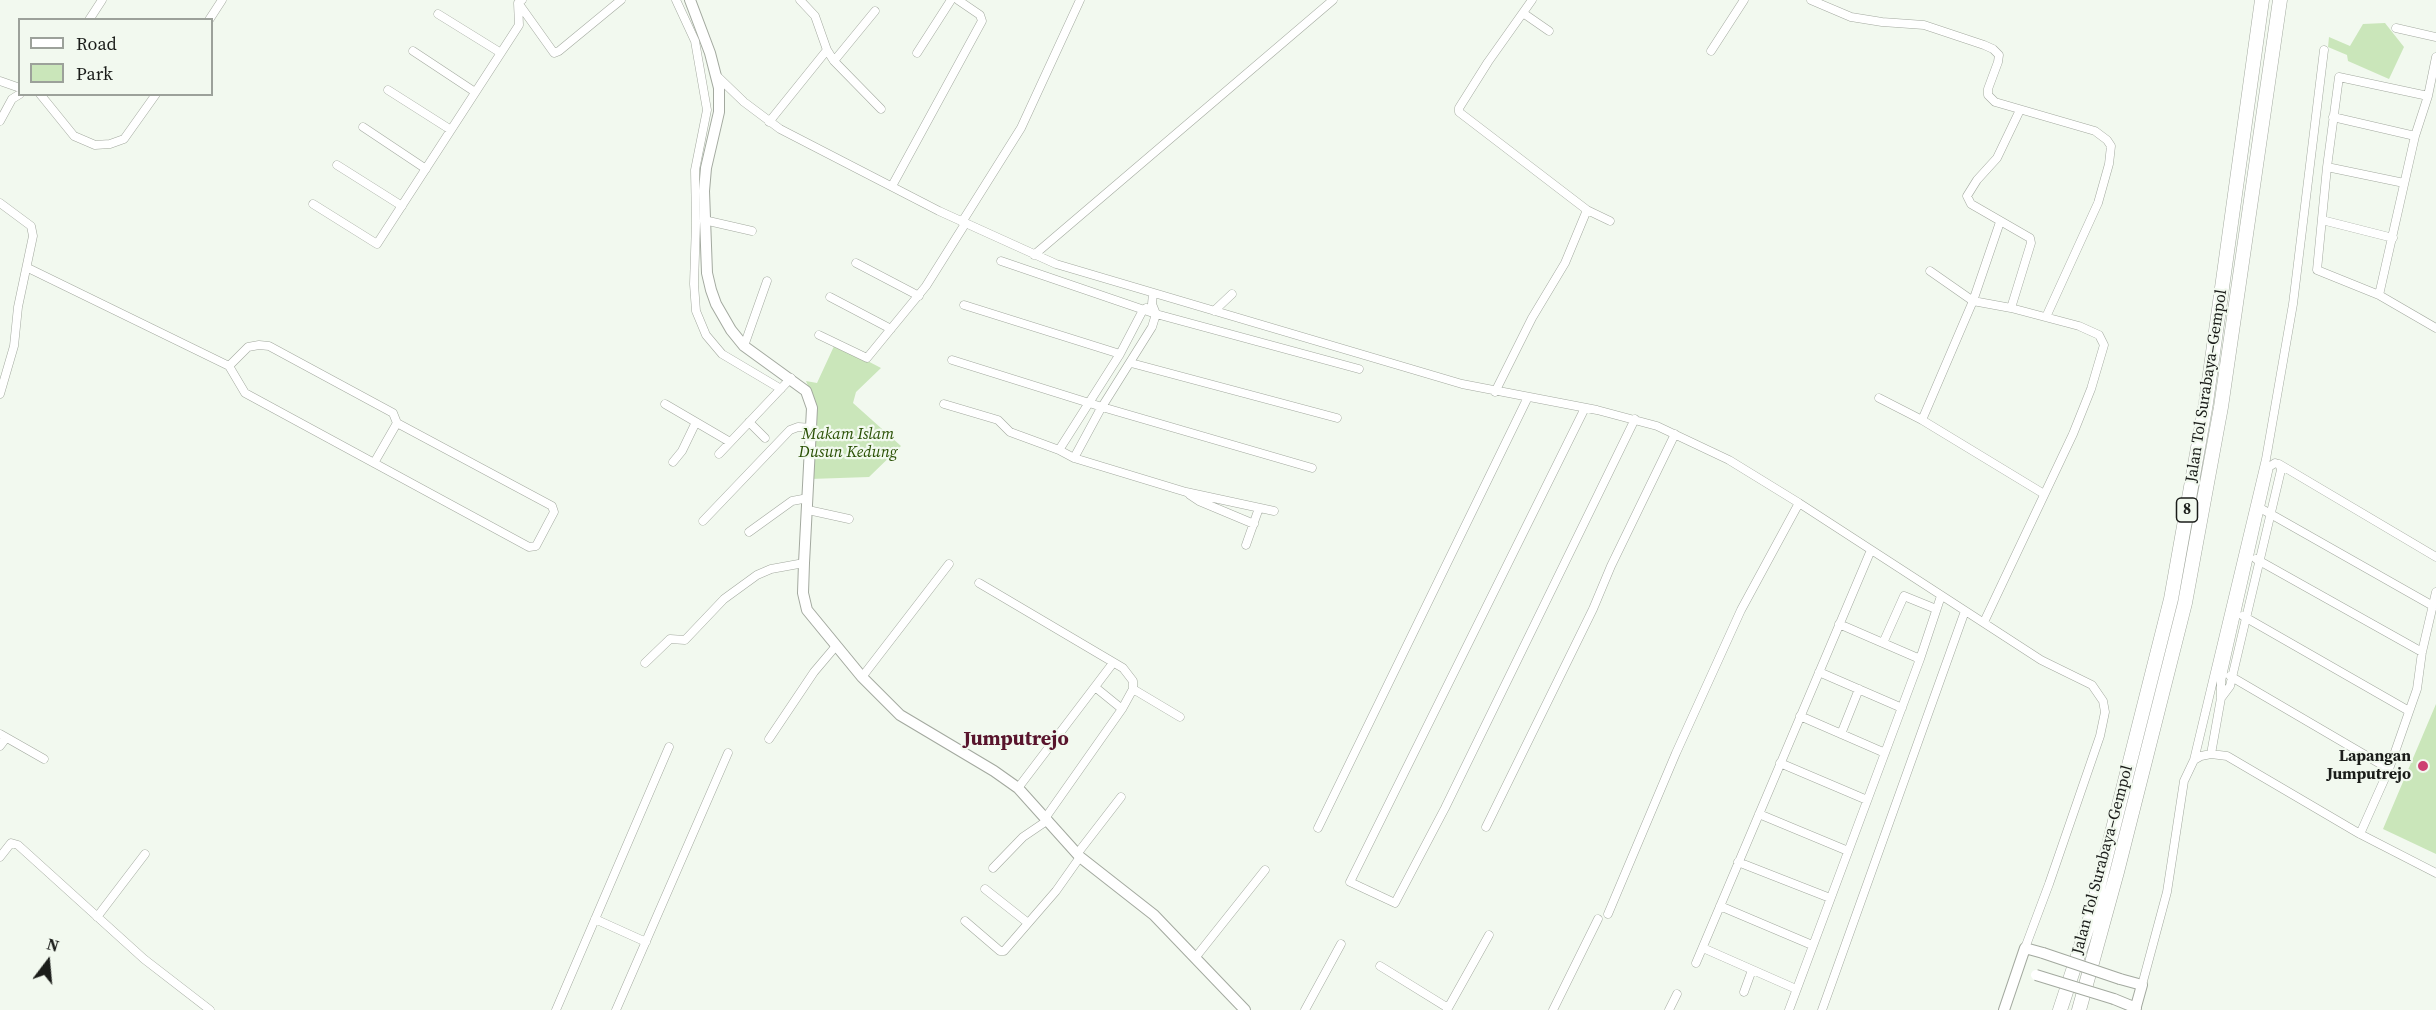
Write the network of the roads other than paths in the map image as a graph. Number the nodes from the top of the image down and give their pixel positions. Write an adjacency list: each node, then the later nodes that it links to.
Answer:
1 (102, 0): 20 (street)
2 (222, 0): 21 (street)
3 (621, 0): 16 (street)
4 (676, 0): 50 (street)
5 (690, 0): 33 (main road)
6 (800, 0): 27 (street)
7 (951, 0): 30 (street)
8 (958, 0): 55 (street)
9 (1080, 0): 64 (street)
10 (1333, 0): 67 (street)
11 (1532, 0): 18 (street)
12 (1744, 0): 28 (street)
13 (1811, 0): 43 (street)
14 (2262, 0): 235 (highway, Jalan Tol Surabaya–Gempol / 8)
15 (2280, 0): 236 (highway, Jalan Tol Surabaya–Gempol / 8)
16 (519, 1): 29 (street)
17 (875, 11): 32 (street)
18 (1523, 13): 23 (street); 59 (street)
19 (438, 14): 29 (street)
20 (89, 18)
21 (210, 18)
22 (2396, 28): 24 (street)
23 (1549, 31)
24 (2436, 38)
25 (2324, 50): 180 (street)
26 (413, 51): 37 (street)
27 (827, 51): 32 (street); 46 (street)
28 (1711, 51)
29 (501, 53): 37 (street)
30 (917, 53)
31 (2436, 57): 41 (street)
32 (834, 61): 42 (street)
33 (715, 73): 46 (street); 50 (main road)
34 (0, 81): 35 (street)
35 (18, 87)
36 (388, 90): 48 (street)
37 (476, 92): 48 (street)
38 (18, 95): 45 (street)
39 (42, 96): 40 (street)
40 (155, 96)
41 (2428, 96): 44 (street); 49 (street)
42 (881, 109)
43 (2020, 110): 63 (street); 85 (street)
44 (2333, 117): 49 (street); 52 (street)
45 (0, 121)
46 (770, 122): 55 (street)
47 (363, 127): 53 (street)
48 (451, 130): 53 (street)
49 (2415, 136): 54 (street)
50 (706, 144): 60 (main road); 95 (street)
51 (337, 165): 58 (street)
52 (2327, 167): 54 (street); 61 (street)
53 (426, 169): 58 (street)
54 (2404, 183): 66 (street)
55 (892, 186): 64 (street)
56 (0, 203): 70 (street)
57 (313, 204): 58 (street)
58 (402, 206)
59 (1587, 210): 62 (street); 96 (street)
60 (704, 220): 65 (street); 89 (main road)
61 (2322, 220): 66 (street); 76 (street)
62 (1610, 221)
63 (2000, 222): 78 (street); 81 (street)
64 (964, 223): 67 (street); 75 (street)
65 (752, 231)
66 (2393, 238): 76 (street)
67 (1034, 255): 73 (street)
68 (1001, 261): 82 (street)
69 (856, 263): 75 (street)
70 (28, 268): 93 (street); 97 (street)
71 (1930, 270): 78 (street)
72 (767, 281): 89 (street)
73 (1154, 293): 79 (street); 83 (street)
74 (1232, 294): 83 (street)
75 (919, 296): 86 (street)
76 (2379, 296): 87 (street)
77 (830, 297): 86 (street)
78 (1973, 301): 81 (street); 107 (street)
79 (1152, 304): 82 (street); 84 (street)
80 (964, 305): 90 (street)
81 (2011, 308): 85 (street)
82 (1143, 310): 84 (street); 90 (street)
83 (1214, 311): 96 (street)
84 (1156, 314): 92 (street); 94 (street)
85 (2046, 316): 123 (street)
86 (891, 328): 88 (street)
87 (2436, 328)
88 (819, 335)
89 (744, 346): 95 (main road)
90 (1120, 354): 100 (street)
91 (952, 360): 100 (street)
92 (1131, 363): 103 (street); 105 (street)
93 (229, 366): 110 (street); 119 (street)
94 (1359, 369)
95 (785, 384): 109 (street); 111 (main road)
96 (1495, 392): 98 (street)
97 (0, 394)
98 (1528, 398): 104 (street); 189 (street)
99 (1879, 398): 107 (street)
100 (1089, 401): 103 (street); 115 (street)
101 (665, 404): 108 (street)
102 (944, 404): 115 (street)
103 (1102, 407): 117 (street); 121 (street)
104 (1585, 408): 106 (street); 106 (street)
105 (1338, 418)
106 (1635, 419): 112 (street)
107 (1922, 420): 123 (street)
108 (696, 422): 114 (street); 118 (street)
109 (749, 422): 113 (street); 114 (street)
110 (397, 423): 119 (street); 119 (street)
111 (807, 427): 124 (main road); 132 (street)
112 (1675, 434): 125 (street); 188 (street)
113 (765, 438)
114 (730, 442): 116 (street)
115 (1059, 450): 117 (street)
116 (719, 454)
117 (1074, 458): 122 (street)
118 (674, 462)
119 (374, 463)
120 (2278, 463): 127 (street); 130 (street); 138 (street)
121 (1312, 468)
122 (1186, 492): 126 (street); 133 (street)
123 (2044, 494): 150 (street)
124 (802, 498): 128 (main road); 134 (street)
125 (1799, 503): 136 (street); 202 (street)
126 (1259, 508): 129 (street); 133 (street)
127 (2260, 508): 130 (street); 137 (street)
128 (808, 510): 131 (street); 140 (main road)
129 (1274, 512)
130 (2271, 513): 139 (street); 145 (street)
131 (849, 519)
132 (703, 521)
133 (1254, 524): 135 (street)
134 (749, 532)
135 (1246, 545)
136 (1871, 550): 144 (street); 151 (street)
137 (2249, 556): 139 (street); 148 (street)
138 (2436, 557)
139 (2259, 561): 149 (street); 154 (street)
140 (799, 564): 153 (main road); 156 (street)
141 (949, 564): 160 (street)
142 (979, 583): 157 (street)
143 (2436, 592): 145 (street)
144 (1941, 596): 146 (street); 147 (street)
145 (2433, 606): 154 (street)
146 (1936, 609): 152 (street); 155 (street)
147 (1965, 611): 150 (street); 233 (street)
148 (2237, 612): 149 (street); 159 (street)
149 (2246, 617): 161 (street); 168 (street)
150 (1984, 622): 213 (street)
151 (1839, 624): 152 (street); 158 (street)
152 (1883, 643): 155 (street)
153 (832, 651): 160 (main road); 173 (street)
154 (2422, 652): 168 (street)
155 (1920, 659): 166 (street)
156 (645, 663)
157 (1113, 663): 162 (street); 163 (street)
158 (1819, 672): 164 (street); 169 (street)
159 (2223, 673): 161 (street); 165 (street)
160 (862, 677): 183 (main road)
161 (2232, 678): 165 (street); 182 (street)
162 (1095, 687): 167 (street); 183 (street)
163 (1133, 689): 167 (street); 170 (street)
164 (1859, 689): 166 (street); 171 (street)
165 (2222, 698): 178 (street)
166 (1902, 708): 177 (street)
167 (1122, 709): 187 (street)
168 (2409, 711): 182 (street)
169 (1800, 716): 171 (street); 181 (street)
170 (1180, 717)
171 (1841, 734): 177 (street)
172 (3, 736): 174 (street); 179 (street)
173 (769, 739)
174 (0, 746)
175 (669, 747): 204 (street)
176 (728, 753): 209 (street)
177 (1885, 753): 185 (street)
178 (2211, 754): 180 (street); 190 (street)
179 (44, 759)
180 (2194, 760): 219 (street)
181 (1780, 763): 185 (street); 186 (street)
182 (2389, 769): 190 (street)
183 (1018, 788): 187 (main road)
184 (1121, 797): 194 (street)
185 (1867, 800): 191 (street)
186 (1759, 814): 191 (street); 195 (street)
187 (1045, 822): 194 (main road); 196 (street)
188 (1486, 827)
189 (1318, 828)
190 (2360, 834): 198 (street)
191 (1848, 851): 200 (street)
192 (145, 854): 203 (street)
193 (0, 857): 203 (street)
194 (1078, 857): 207 (street); 214 (main road)
195 (1738, 862): 200 (street); 201 (street)
196 (993, 868)
197 (1265, 870): 214 (street)
198 (2436, 873)
199 (985, 889): 207 (street)
200 (1830, 898): 211 (street)
201 (1720, 906): 211 (street); 212 (street)
202 (1608, 914)
203 (97, 917): 225 (street)
204 (595, 919): 209 (street); 226 (street)
205 (1598, 920): 230 (street)
206 (965, 921): 207 (street)
207 (1028, 923)
208 (1489, 935): 223 (street)
209 (646, 942): 227 (street)
210 (1341, 944): 229 (street)
211 (1812, 945): 220 (street)
212 (1703, 948): 215 (street); 217 (street)
213 (2025, 948): 218 (main road); 219 (main road, bridge)
214 (1195, 958): 228 (main road)
215 (1696, 963)
216 (1380, 966): 223 (street)
217 (1752, 970): 220 (street); 221 (street)
218 (2018, 971): 224 (main road, bridge); 234 (main road)
219 (2142, 985): 224 (main road)
220 (1796, 989): 232 (street)
221 (1744, 992)
222 (1677, 994): 231 (street)
223 (1447, 1009)
224 (2136, 1009)
225 (210, 1010)
226 (556, 1010)
227 (616, 1010)
228 (1245, 1010)
229 (1305, 1010)
230 (1553, 1010)
231 (1669, 1010)
232 (1790, 1010)
233 (1822, 1010)
234 (2004, 1010)
235 (2060, 1010)
236 (2079, 1010)

